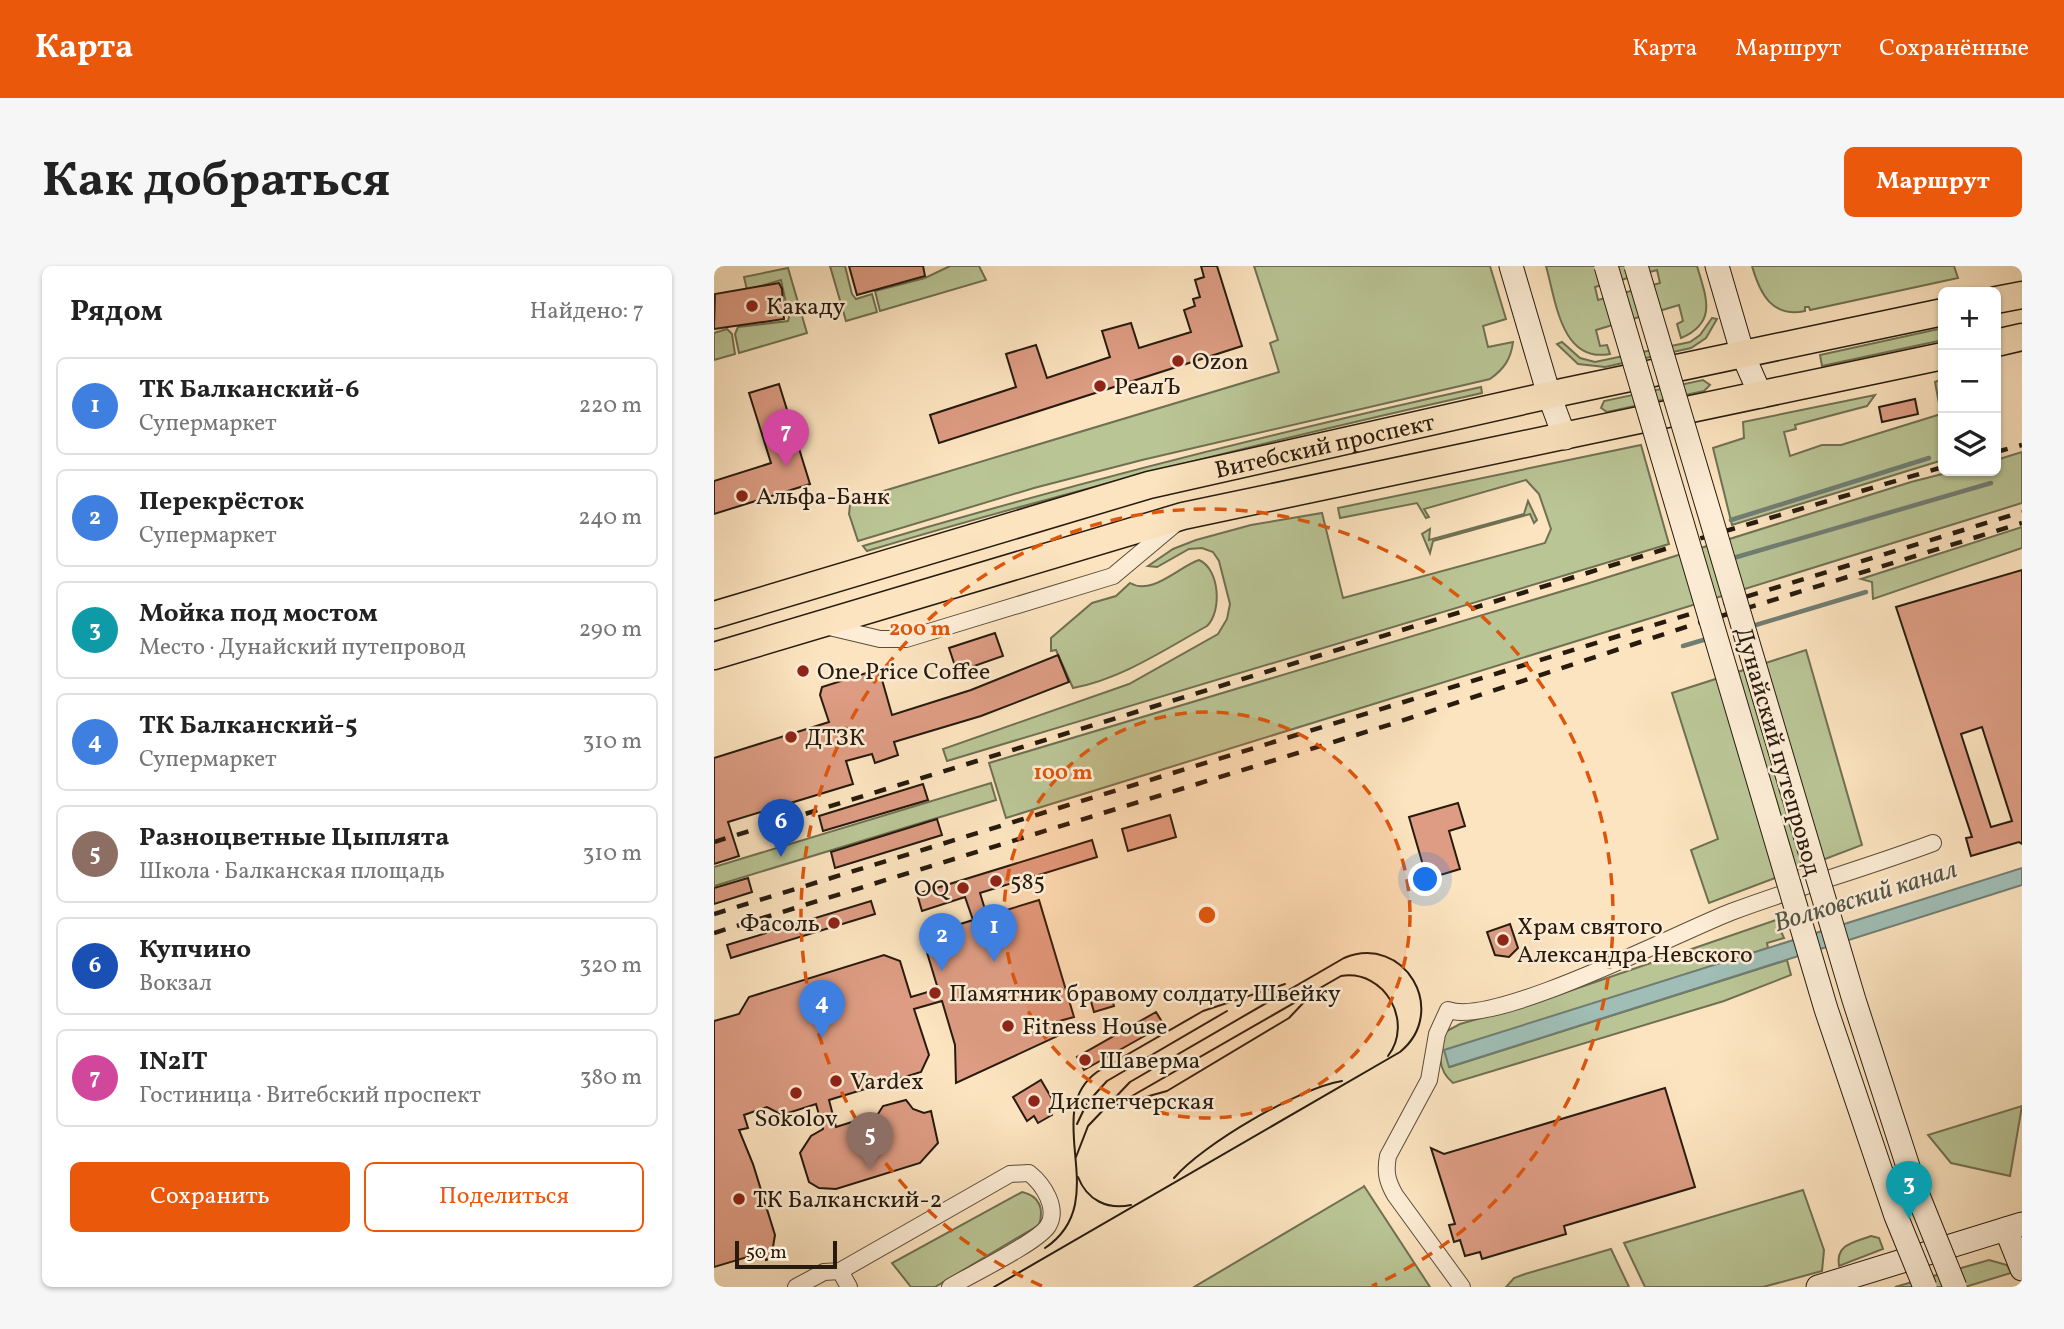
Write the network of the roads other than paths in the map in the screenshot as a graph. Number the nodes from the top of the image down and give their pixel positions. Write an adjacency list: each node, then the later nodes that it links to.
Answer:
1 (1511, 266): 14 (main road)
2 (1526, 266): 14 (main road)
3 (1606, 266): 31 (main road, Дунайский путепровод, bridge)
4 (1636, 266): 32 (main road, Дунайский путепровод, bridge)
5 (1717, 266): 12 (main road)
6 (1732, 266): 12 (main road)
7 (2022, 295): 8 (main road)
8 (2001, 299)
9 (1938, 313): 12 (main road, Витебский проспект)
10 (2022, 337): 11 (main road)
11 (2001, 342)
12 (1750, 353): 14 (main road, Витебский проспект); 15 (main road)
13 (1938, 357): 15 (main road, Витебский проспект)
14 (1556, 393): 16 (main road); 18 (main road, Витебский проспект)
15 (1760, 396): 16 (main road, Витебский проспект)
16 (1565, 438): 17 (main road, Витебский проспект)
17 (1183, 516): 19 (main road, Витебский проспект); 19 (street)
18 (714, 615)
19 (819, 625): 20 (main road, Витебский проспект)
20 (719, 658)
21 (1933, 843): 29 (street)
22 (2016, 1234): 23 (main road); 25 (main road); 30 (main road)
23 (2022, 1269)
24 (832, 1272): 26 (street); 27 (street); 28 (street)
25 (1830, 1285)
26 (796, 1287)
27 (849, 1287)
28 (950, 1287)
29 (1462, 1287)
30 (1868, 1287)
31 (1925, 1287)
32 (1955, 1287)

